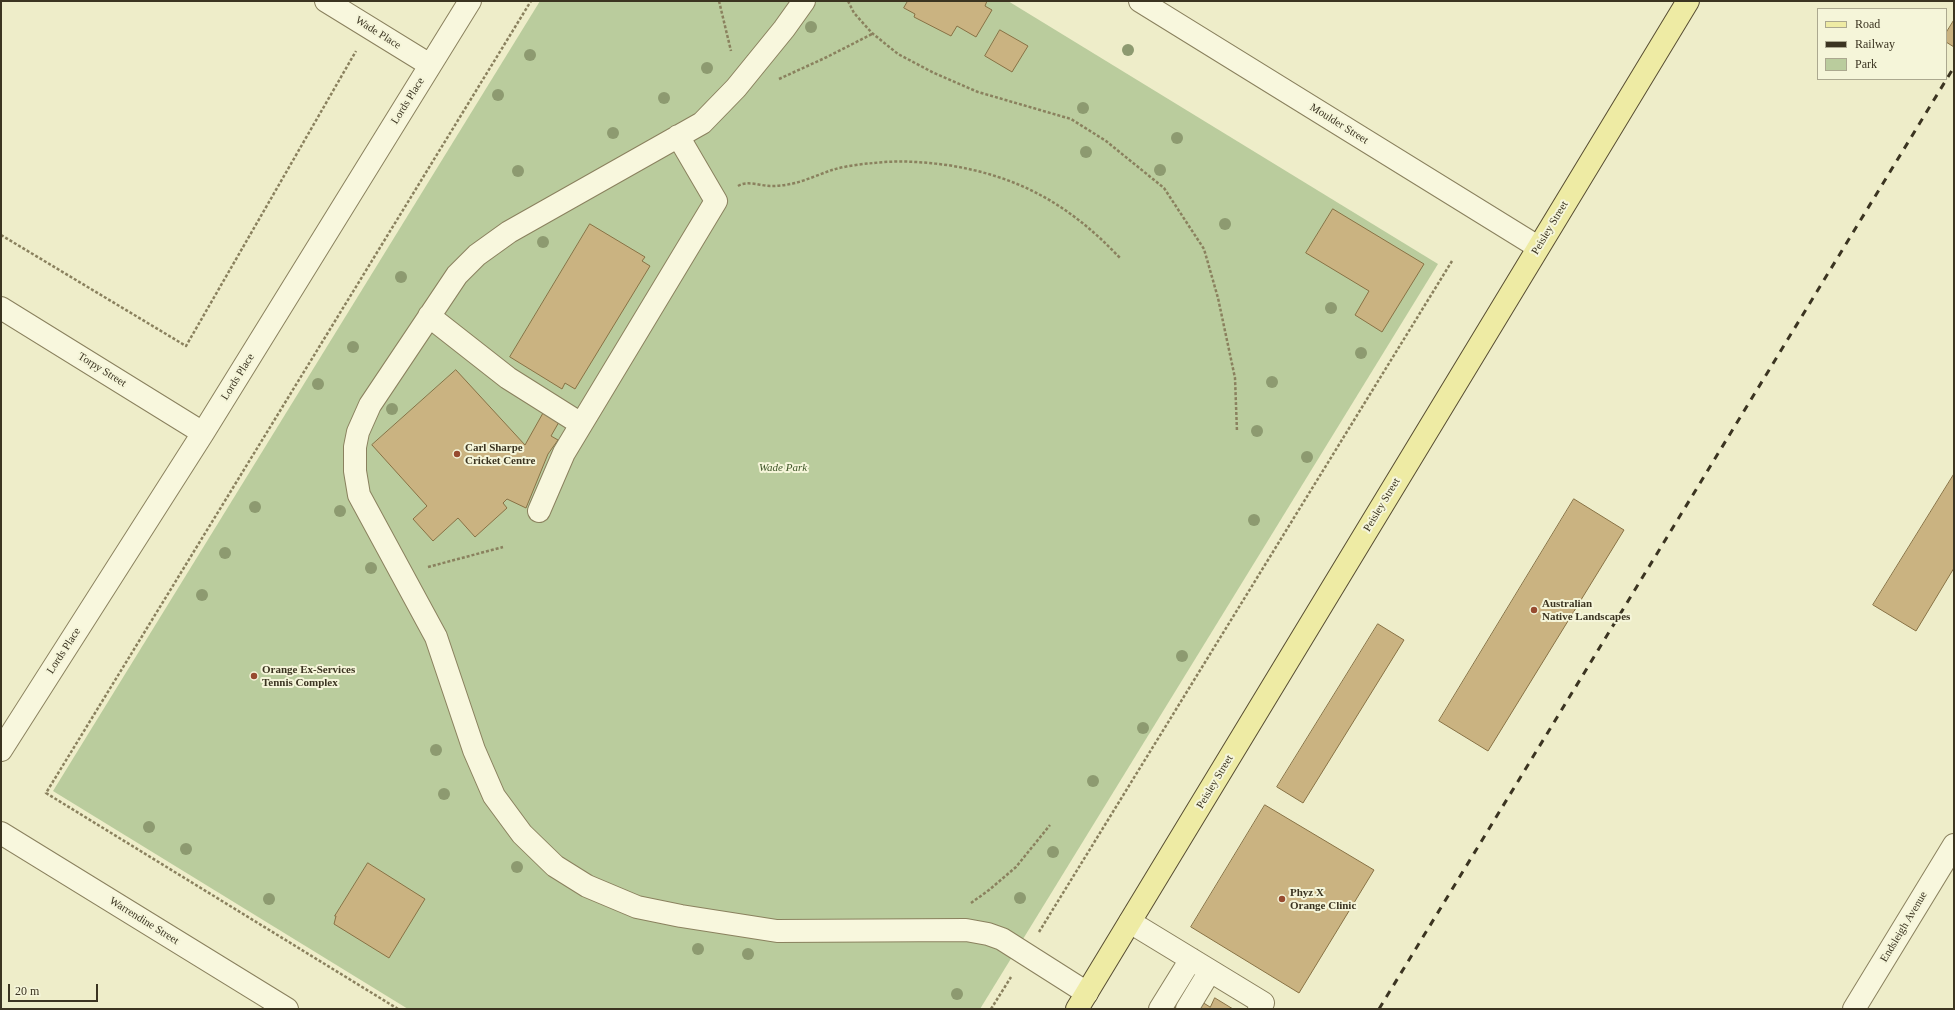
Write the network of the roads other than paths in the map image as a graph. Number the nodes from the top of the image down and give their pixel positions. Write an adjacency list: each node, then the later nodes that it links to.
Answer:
1 (326, 1): 6 (street, Wade Place)
2 (470, 1): 6 (street, Lords Place)
3 (804, 1): 7 (street)
4 (1140, 1): 8 (street, Moulder Street)
5 (1688, 1): 8 (main road, Peisley Street)
6 (430, 65): 12 (street, Lords Place)
7 (678, 136): 10 (street); 11 (street)
8 (1538, 247): 17 (main road, Peisley Street)
9 (1, 308): 12 (street, Torpy Street)
10 (429, 316): 11 (street); 20 (street)
11 (581, 424): 13 (street)
12 (203, 433): 14 (street, Lords Place)
13 (539, 511)
14 (1, 750)
15 (1, 833): 21 (street, Warrendine Street)
16 (1954, 845): 25 (street, Endsleigh Avenue)
17 (1130, 922): 18 (street); 20 (main road, Peisley Street)
18 (1191, 959): 19 (street); 22 (street)
19 (1210, 971): 23 (street); 24 (street)
20 (1082, 1001)
21 (287, 1009)
22 (1160, 1009)
23 (1186, 1009)
24 (1259, 1009)
25 (1854, 1009)

